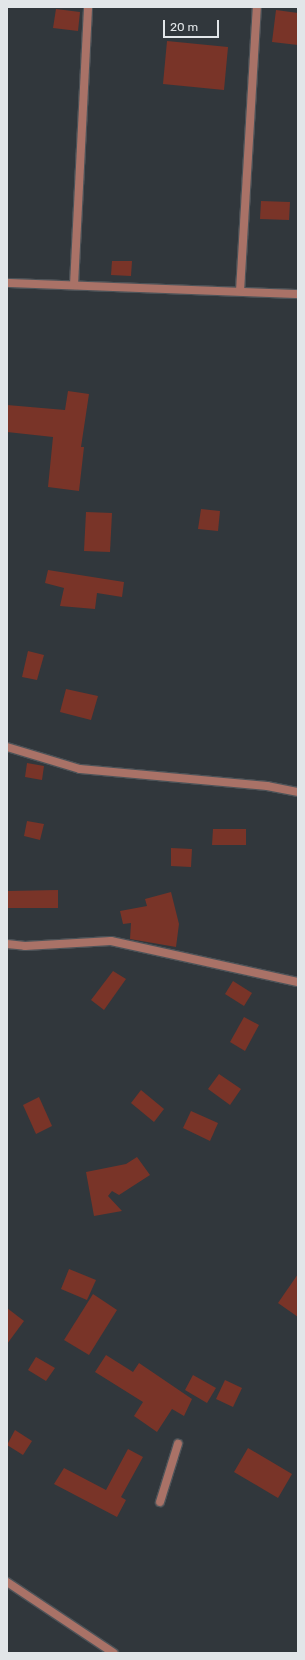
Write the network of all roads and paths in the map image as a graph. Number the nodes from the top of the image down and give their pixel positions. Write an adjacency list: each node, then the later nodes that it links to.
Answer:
1 (88, 7): 4 (street)
2 (257, 7): 5 (street)
3 (7, 283): 4 (street)
4 (74, 285): 5 (street)
5 (240, 291): 6 (street)
6 (298, 294)
7 (7, 747): 8 (street)
8 (298, 792)
9 (7, 944): 10 (street)
10 (298, 982)
11 (178, 1444): 12 (street)
12 (160, 1502)
13 (7, 1582): 14 (street)
14 (114, 1653)

